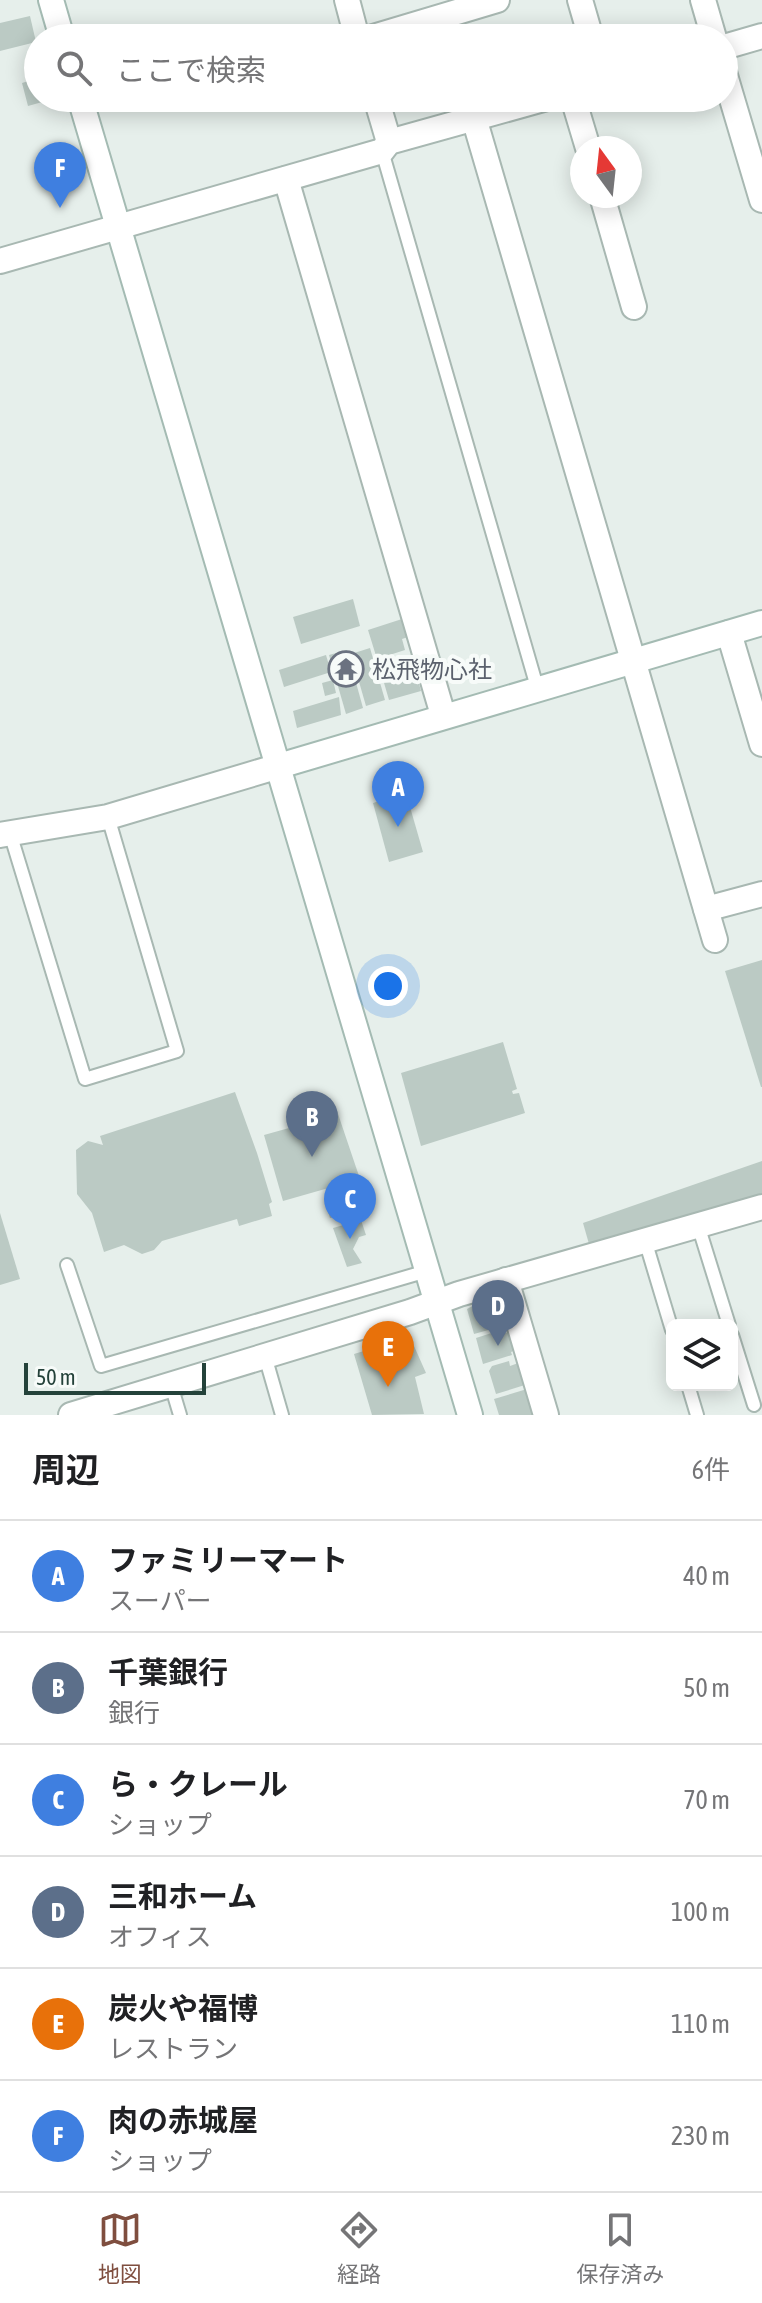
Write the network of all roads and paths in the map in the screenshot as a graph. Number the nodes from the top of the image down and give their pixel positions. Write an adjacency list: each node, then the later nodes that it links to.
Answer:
1 (51, 0): 6 (street)
2 (347, 0): 7 (street)
3 (497, 0): 8 (street)
4 (580, 0): 9 (street)
5 (703, 0): 10 (street)
6 (58, 24)
7 (353, 24)
8 (417, 24)
9 (587, 24)
10 (710, 24)
11 (762, 36): 12 (street)
12 (738, 43)
13 (84, 112): 24 (street)
14 (379, 112): 20 (street)
15 (496, 112): 18 (street)
16 (577, 112): 19 (street)
17 (736, 112): 22 (street)
18 (474, 118): 20 (street); 29 (street)
19 (584, 136)
20 (385, 146): 21 (street); 30 (lane)
21 (286, 179): 24 (street); 31 (street)
22 (762, 200)
23 (605, 208): 26 (street)
24 (117, 227): 25 (street); 33 (street)
25 (0, 261)
26 (634, 307)
27 (762, 623): 28 (street)
28 (729, 633): 29 (street); 32 (street)
29 (633, 660): 30 (street); 37 (street)
30 (537, 687): 31 (street)
31 (443, 715): 33 (street)
32 (762, 744)
33 (279, 766): 34 (street); 43 (street)
34 (108, 817): 35 (street); 35 (lane)
35 (5, 834)
36 (762, 894): 37 (street)
37 (706, 909): 38 (street)
38 (715, 940)
39 (762, 1207): 40 (street)
40 (698, 1225): 41 (street); 47 (lane)
41 (645, 1240): 44 (street); 46 (lane)
42 (67, 1265): 43 (lane)
43 (427, 1271): 45 (street)
44 (506, 1280): 45 (street); 57 (street)
45 (436, 1302): 49 (street); 56 (street)
46 (669, 1319)
47 (727, 1319)
48 (738, 1354): 52 (lane)
49 (265, 1356): 50 (street); 55 (lane)
50 (171, 1385): 53 (street); 54 (lane)
51 (690, 1391): 58 (lane)
52 (754, 1405)
53 (79, 1414)
54 (180, 1415)
55 (282, 1415)
56 (470, 1415)
57 (546, 1415)
58 (697, 1415)

